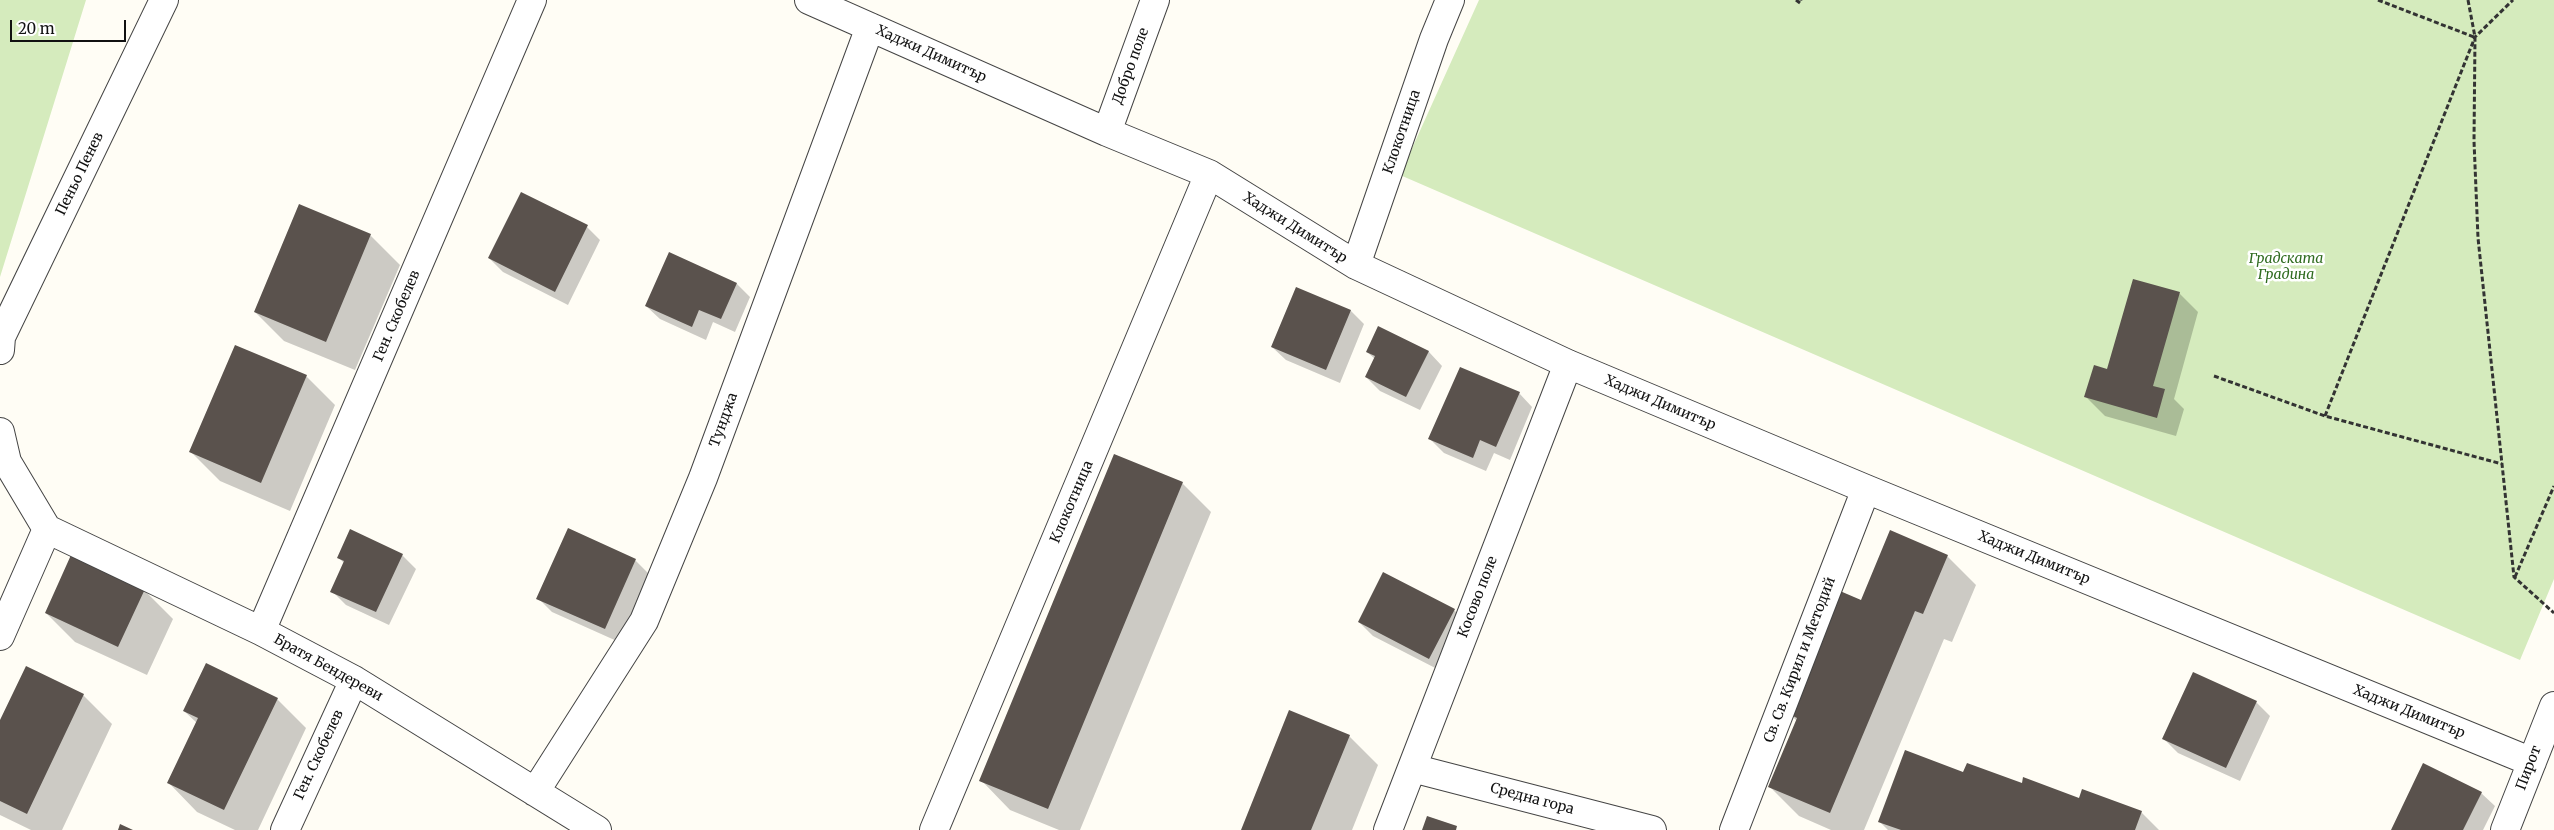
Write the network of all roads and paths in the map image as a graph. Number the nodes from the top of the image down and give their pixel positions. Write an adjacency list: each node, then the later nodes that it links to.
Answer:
1 (164, 0): 16 (street, Пеньо Пенев)
2 (532, 0): 27 (street, Ген. Скобелев)
3 (809, 0): 11 (street, Хаджи Димитър)
4 (1155, 0): 13 (street, Добро поле)
5 (1450, 0): 15 (street, Клокотница)
6 (1796, 0): 7 (path)
7 (1801, 0)
8 (2378, 0): 12 (path)
9 (2468, 0): 12 (path)
10 (2513, 0): 12 (path)
11 (870, 26): 13 (street, Хаджи Димитър); 33 (street, Тунджа)
12 (2474, 37): 19 (path); 21 (path)
13 (1107, 132): 14 (street, Хаджи Димитър)
14 (1209, 174): 15 (street, Хаджи Димитър); 37 (street, Клокотница)
15 (1356, 266): 17 (street, Хаджи Димитър)
16 (0, 350)
17 (1568, 364): 23 (street, Хаджи Димитър); 32 (street, Косово поле)
18 (2214, 376): 19 (path)
19 (2325, 416): 21 (path)
20 (0, 432): 24 (street)
21 (2502, 464): 25 (path)
22 (2554, 486): 25 (path)
23 (1866, 489): 31 (street, Хаджи Димитър); 40 (street, Св. Св. Кирил и Методий)
24 (47, 530): 27 (street, Братя Бендереви); 28 (street)
25 (2514, 577): 26 (path)
26 (2554, 613)
27 (261, 631): 29 (street, Братя Бендереви)
28 (0, 636)
29 (354, 680): 33 (street, Братя Бендереви); 35 (street, Ген. Скобелев)
30 (2554, 706): 31 (street, Пирот)
31 (2532, 762): 34 (street, Пирот)
32 (1412, 768): 38 (street, Косово поле); 39 (street, Средна гора)
33 (535, 792): 36 (street, Братя Бендереви)
34 (2513, 827)
35 (285, 830)
36 (597, 830)
37 (934, 830)
38 (1388, 830)
39 (1652, 830)
40 (1734, 830)

